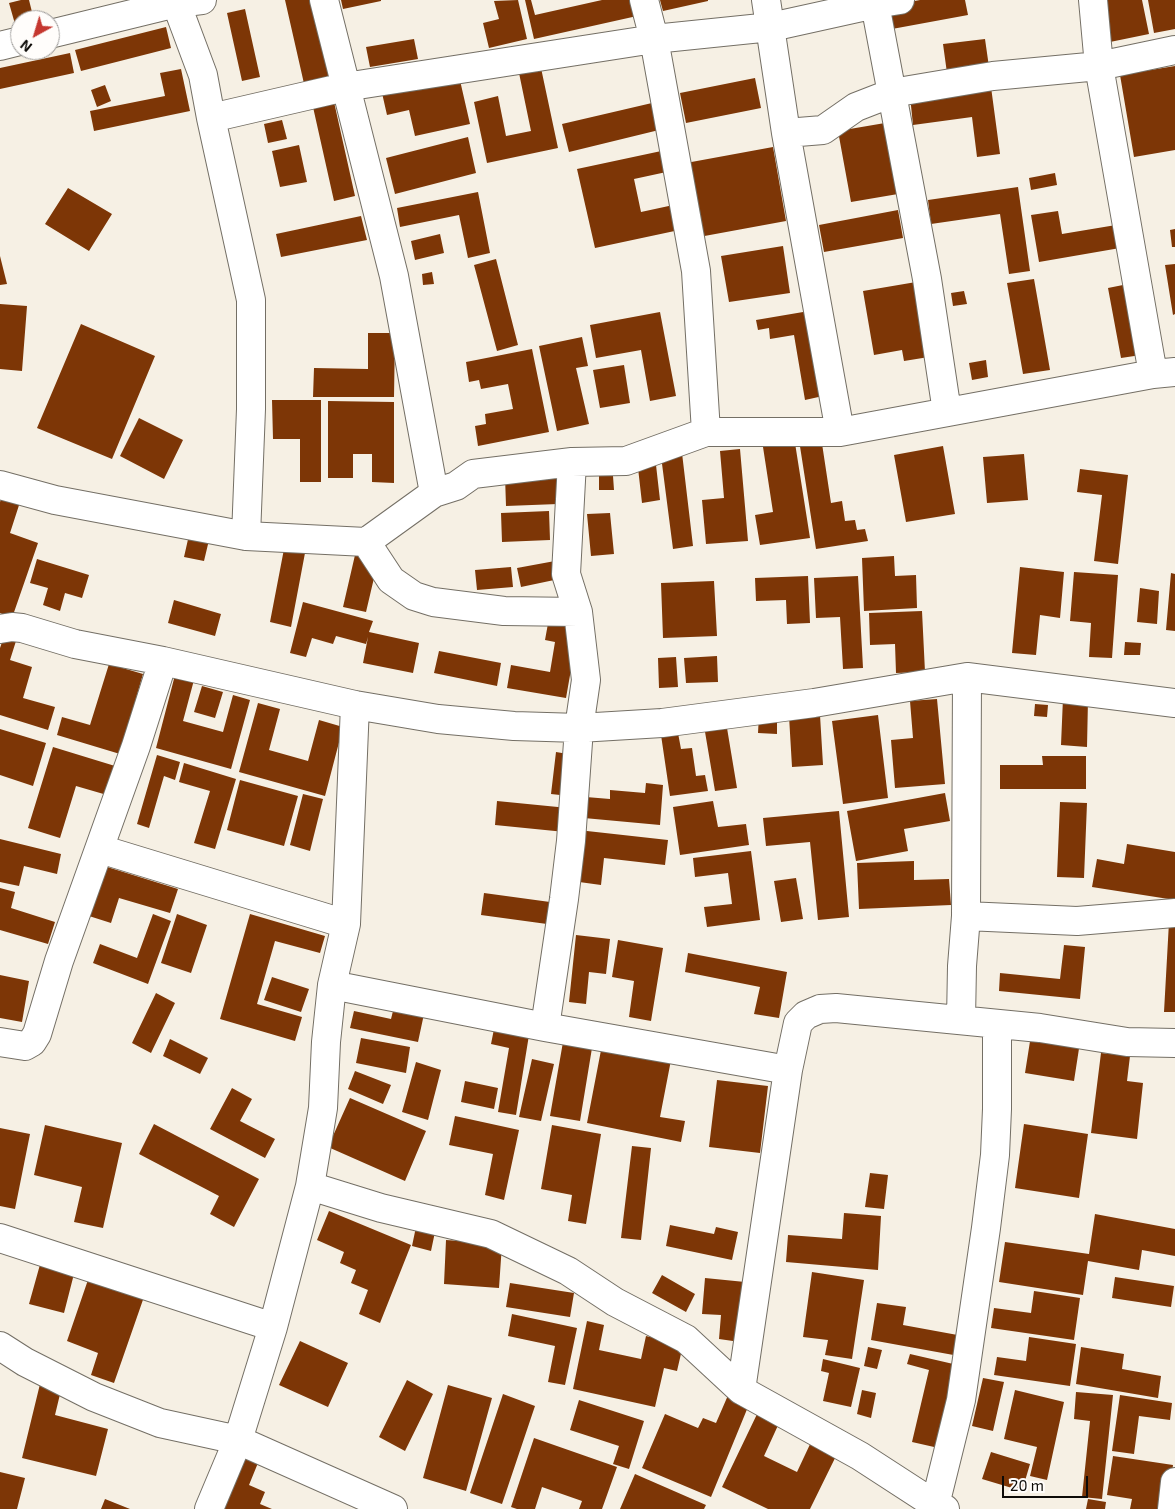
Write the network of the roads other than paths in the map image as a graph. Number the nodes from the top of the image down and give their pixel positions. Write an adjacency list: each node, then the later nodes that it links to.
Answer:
1 (324, 0): 12 (street)
2 (644, 0): 9 (street)
3 (766, 0): 7 (street)
4 (1093, 0): 11 (street)
5 (185, 1): 8 (street); 14 (street)
6 (887, 2): 7 (street); 13 (street)
7 (772, 28): 9 (street); 15 (street)
8 (60, 32)
9 (654, 38): 12 (street); 18 (street)
10 (1175, 50): 11 (street)
11 (1099, 66): 13 (street); 16 (street)
12 (345, 87): 14 (street); 22 (street)
13 (892, 93): 15 (street); 17 (street)
14 (211, 118): 23 (street)
15 (786, 133): 19 (street)
16 (1164, 373): 17 (street)
17 (947, 412): 19 (street)
18 (706, 432): 19 (street); 20 (street)
19 (840, 432)
20 (572, 462): 22 (street); 25 (street)
21 (0, 485): 23 (street)
22 (434, 493): 24 (street)
23 (246, 536): 24 (street)
24 (366, 542): 25 (street)
25 (578, 612): 31 (street)
26 (0, 629): 27 (street)
27 (163, 661): 30 (street); 32 (street)
28 (967, 677): 29 (street); 31 (street); 34 (street)
29 (1175, 703)
30 (355, 705): 31 (street); 35 (street)
31 (580, 728): 39 (street)
32 (100, 849): 35 (street); 40 (street)
33 (1175, 913): 34 (street)
34 (966, 916): 37 (street)
35 (346, 924): 36 (street)
36 (332, 986): 39 (street); 43 (street)
37 (961, 1020): 38 (street); 42 (street)
38 (997, 1025): 41 (street); 50 (street)
39 (545, 1027): 42 (street)
40 (0, 1042)
41 (1175, 1043)
42 (788, 1070): 47 (street)
43 (310, 1186): 45 (street); 47 (street)
44 (0, 1238): 45 (street)
45 (273, 1327): 48 (street)
46 (0, 1346): 48 (street)
47 (741, 1390): 50 (street)
48 (238, 1440): 51 (street); 52 (street)
49 (1175, 1482): 53 (street)
50 (938, 1508)
51 (210, 1509)
52 (393, 1509)
53 (1172, 1509)

